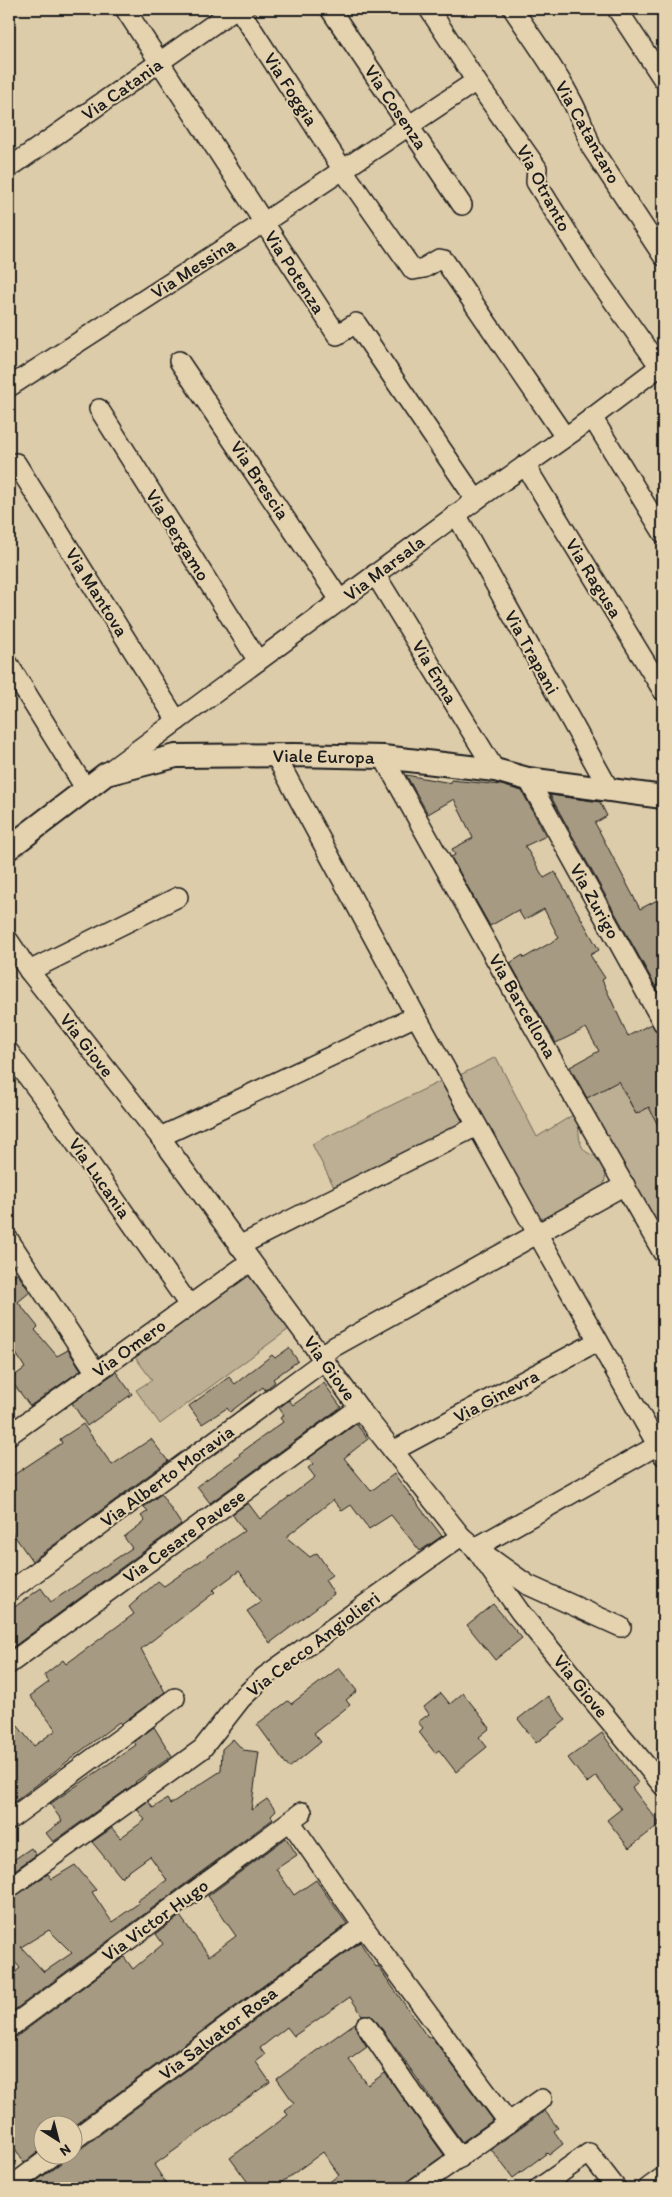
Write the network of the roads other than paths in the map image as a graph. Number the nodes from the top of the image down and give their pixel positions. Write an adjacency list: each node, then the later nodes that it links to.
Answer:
1 (125, 9): 8 (street, Via Potenza)
2 (235, 9): 8 (street, Via Catania)
3 (239, 9): 13 (street, Via Foggia)
4 (330, 9): 11 (street, Via Cosenza)
5 (429, 9): 10 (street, Via Otranto)
6 (513, 9): 16 (street, Via Catanzaro)
7 (617, 9): 9 (street)
8 (161, 63): 12 (street, Via Catania); 15 (street, Via Potenza)
9 (663, 79)
10 (476, 80): 11 (street, Via Messina); 18 (street, Via Otranto)
11 (409, 126): 13 (street, Via Messina); 14 (street, Via Cosenza)
12 (9, 168)
13 (343, 170): 15 (street, Via Messina); 22 (street, Via Foggia)
14 (462, 205)
15 (263, 222): 19 (street, Via Messina); 25 (street, Via Potenza)
16 (663, 256)
17 (179, 361): 29 (street, Via Brescia)
18 (661, 365): 21 (street, Via Marsala)
19 (9, 387)
20 (99, 409): 30 (street, Via Bergamo)
21 (592, 417): 22 (street, Via Marsala); 27 (street)
22 (565, 437): 24 (street, Via Marsala)
23 (16, 463): 33 (street, Via Mantova)
24 (525, 465): 25 (street, Via Marsala); 32 (street, Via Ragusa)
25 (476, 500): 26 (street, Via Marsala)
26 (456, 514): 28 (street, Via Marsala); 40 (street, Via Trapani)
27 (663, 533)
28 (375, 574): 29 (street, Via Marsala); 36 (street, Via Enna)
29 (340, 600): 30 (street, Via Marsala)
30 (258, 661): 33 (street, Via Marsala)
31 (9, 665): 39 (street)
32 (663, 691)
33 (177, 721): 37 (street, Via Marsala)
34 (275, 755): 35 (street, Viale Europa); 37 (street, Viale Europa); 46 (street)
35 (383, 757): 36 (street, Viale Europa); 51 (street, Via Barcellona)
36 (495, 770): 38 (street, Viale Europa)
37 (106, 774): 39 (street, Viale Europa)
38 (528, 779): 40 (street, Viale Europa); 47 (street, Via Zurigo)
39 (85, 788): 42 (street, Viale Europa)
40 (609, 789): 41 (street, Viale Europa)
41 (663, 797)
42 (9, 848)
43 (178, 897): 45 (street)
44 (9, 941): 45 (street, Via Giove)
45 (29, 971): 50 (street, Via Giove)
46 (416, 1016): 49 (street); 50 (street)
47 (663, 1023)
48 (9, 1052): 57 (street, Via Lucania)
49 (477, 1126): 52 (street); 54 (street)
50 (160, 1137): 54 (street, Via Giove)
51 (625, 1185): 52 (street, Via Alberto Moravia); 55 (street, Via Barcellona)
52 (536, 1233): 58 (street); 59 (street, Via Alberto Moravia)
53 (9, 1240): 60 (street)
54 (239, 1246): 56 (street, Via Giove)
55 (663, 1253)
56 (250, 1262): 57 (street, Via Omero); 59 (street, Via Giove)
57 (190, 1304): 60 (street, Via Omero)
58 (598, 1341): 63 (street); 64 (street, Via Ginevra)
59 (323, 1357): 61 (street, Via Giove); 66 (street, Via Alberto Moravia)
60 (95, 1372): 62 (street, Via Omero)
61 (359, 1408): 64 (street, Via Giove); 68 (street, Via Cesare Pavese)
62 (9, 1435)
63 (660, 1450): 65 (street)
64 (393, 1451): 65 (street, Via Giove)
65 (468, 1542): 67 (street); 70 (street, Via Giove); 72 (street, Via Cecco Angiolieri)
66 (9, 1592)
67 (621, 1627)
68 (9, 1664)
69 (176, 1698): 71 (street)
70 (663, 1786)
71 (9, 1820)
72 (9, 1888)
73 (363, 1926): 75 (street, Via Victor Hugo); 77 (street); 78 (street, Via Salvator Rosa)
74 (366, 2025): 79 (street)
75 (9, 2028)
76 (542, 2099): 77 (street)
77 (509, 2122): 79 (street)
78 (82, 2134)
79 (460, 2158): 83 (street)
80 (41, 2164): 82 (street)
81 (663, 2177): 86 (street)
82 (9, 2188)
83 (416, 2188)
84 (539, 2188): 85 (street)
85 (616, 2188)
86 (648, 2188)

